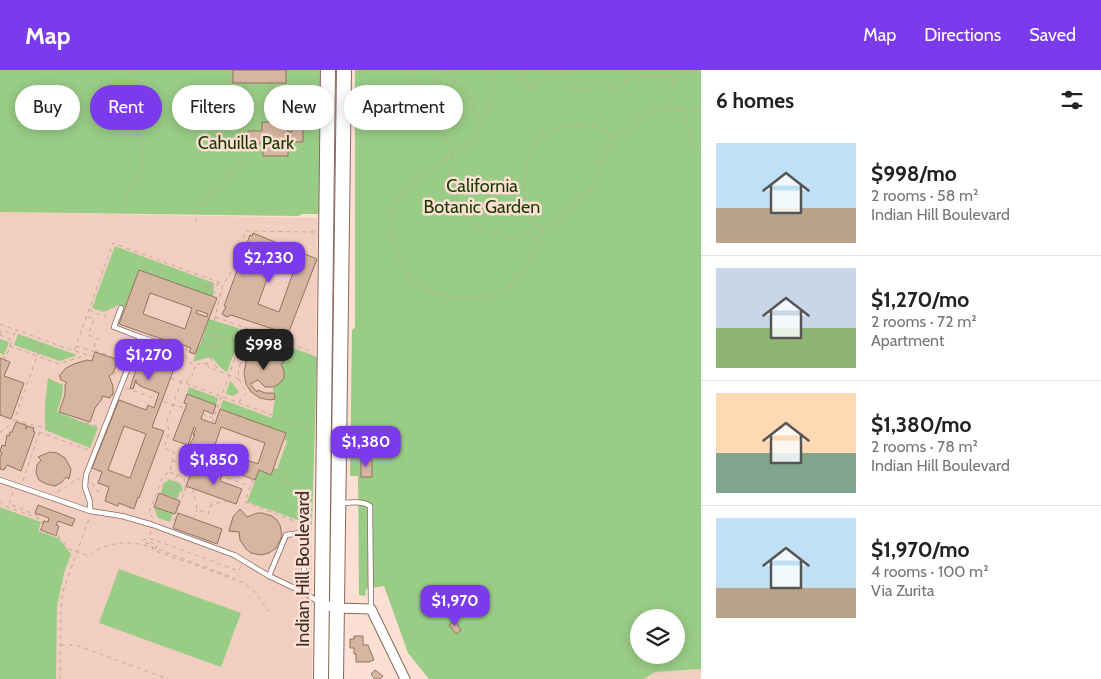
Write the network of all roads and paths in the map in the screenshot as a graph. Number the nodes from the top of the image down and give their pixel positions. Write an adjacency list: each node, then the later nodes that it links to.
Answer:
1 (132, 70): 25 (path)
2 (228, 70): 13 (path)
3 (328, 70): 142 (main road, Indian Hill Boulevard)
4 (344, 70): 127 (main road, Indian Hill Boulevard)
5 (412, 70): 14 (path)
6 (440, 70): 11 (path)
7 (445, 70): 11 (path)
8 (496, 70): 21 (path)
9 (523, 70): 12 (path)
10 (698, 70): 12 (path)
11 (442, 73): 15 (path); 21 (path)
12 (673, 80): 16 (path)
13 (228, 85)
14 (418, 85)
15 (432, 85)
16 (670, 108): 17 (path); 22 (path)
17 (682, 108): 18 (path); 23 (path)
18 (701, 110)
19 (246, 130): 26 (path)
20 (443, 130): 24 (path)
21 (480, 131): 24 (path)
22 (615, 135): 27 (path); 27 (path)
23 (701, 152)
24 (452, 155): 27 (path); 27 (path)
25 (125, 214)
26 (196, 222)
27 (541, 230)
28 (321, 232): 32 (path)
29 (164, 262): 30 (path); 31 (path); 35 (path)
30 (158, 277)
31 (218, 282): 32 (path); 33 (path)
32 (224, 284): 33 (path)
33 (220, 296): 37 (path)
34 (121, 308): 35 (path); 41 (lane)
35 (89, 310): 36 (path)
36 (86, 316): 45 (path); 51 (path)
37 (215, 317): 39 (path); 43 (path)
38 (0, 324): 40 (path)
39 (246, 329): 46 (path); 49 (path); 77 (path)
40 (16, 330): 42 (path); 47 (path)
41 (125, 331): 44 (lane); 55 (path)
42 (0, 335): 50 (path)
43 (214, 336): 49 (path); 54 (path); 59 (path)
44 (140, 337): 56 (lane); 85 (lane)
45 (95, 338): 48 (path); 58 (path)
46 (275, 338): 62 (path); 80 (path)
47 (43, 340): 57 (path); 67 (path)
48 (101, 340)
49 (226, 342): 54 (path)
50 (10, 346): 61 (path); 67 (path)
51 (76, 346): 57 (path); 58 (path)
52 (118, 346): 55 (path)
53 (187, 347): 75 (path)
54 (215, 347): 59 (path)
55 (125, 348): 71 (path)
56 (174, 348)
57 (74, 351): 63 (path)
58 (95, 351): 63 (path); 64 (path)
59 (213, 351): 68 (path)
60 (106, 352): 64 (path)
61 (7, 354): 66 (path); 69 (path)
62 (318, 354)
63 (86, 355): 67 (path)
64 (105, 355): 71 (path)
65 (0, 356): 69 (path)
66 (12, 356)
67 (37, 356): 73 (path)
68 (210, 357): 74 (path); 76 (path)
69 (6, 358): 72 (path)
70 (32, 360): 73 (path)
71 (120, 360): 78 (path)
72 (10, 361)
73 (35, 362): 83 (path)
74 (208, 363): 75 (path); 76 (path)
75 (195, 365): 84 (path)
76 (217, 371): 77 (path)
77 (229, 376): 80 (path); 86 (path)
78 (110, 378)
79 (171, 378): 82 (path)
80 (240, 380): 87 (path)
81 (24, 382): 83 (path)
82 (181, 382): 84 (path); 88 (path)
83 (28, 383): 92 (path)
84 (186, 384): 86 (path)
85 (120, 386): 88 (path); 95 (lane)
86 (222, 396): 87 (path); 91 (path)
87 (239, 403): 96 (path)
88 (173, 406): 89 (path); 101 (path)
89 (186, 408)
90 (202, 414): 91 (path)
91 (214, 419): 93 (path)
92 (14, 420): 94 (path); 97 (path)
93 (212, 423)
94 (41, 428): 95 (path); 98 (path)
95 (103, 428): 99 (lane)
96 (316, 431)
97 (0, 432)
98 (40, 432): 99 (path); 111 (path)
99 (94, 453): 108 (lane)
100 (192, 453): 103 (path)
101 (172, 461): 103 (path); 104 (path)
102 (203, 461): 103 (path)
103 (195, 466)
104 (170, 472): 106 (path); 112 (path)
105 (271, 474): 120 (path)
106 (177, 475): 113 (path); 115 (path)
107 (227, 478): 114 (path)
108 (86, 479): 121 (path); 123 (path); 129 (lane)
109 (253, 479): 114 (path)
110 (0, 480): 129 (lane)
111 (23, 482)
112 (160, 484): 116 (path); 132 (path)
113 (173, 486): 116 (path); 118 (path)
114 (250, 486): 134 (path)
115 (184, 487): 122 (path); 128 (path)
116 (169, 488): 119 (path)
117 (15, 489): 130 (path)
118 (174, 490): 119 (path); 122 (path)
119 (171, 491): 124 (path)
120 (315, 492)
121 (55, 493)
122 (184, 493): 133 (path)
123 (100, 494)
124 (169, 497)
125 (0, 501): 130 (path)
126 (229, 501): 128 (path)
127 (338, 503): 143 (main road, Indian Hill Boulevard); 144 (lane)
128 (197, 509): 131 (path)
129 (90, 511): 132 (lane); 137 (path)
130 (38, 518): 137 (path)
131 (193, 519)
132 (154, 525): 138 (path); 139 (lane)
133 (172, 525)
134 (314, 528)
135 (152, 548): 136 (path); 136 (path); 137 (path); 140 (path)
136 (156, 549): 140 (path)
137 (77, 552): 146 (path)
138 (242, 563)
139 (269, 576): 141 (lane); 141 (lane)
140 (235, 578): 145 (path)
141 (307, 594): 142 (lane)
142 (322, 604): 143 (street); 149 (main road, Indian Hill Boulevard)
143 (336, 608): 144 (street); 150 (main road, Indian Hill Boulevard)
144 (371, 609): 151 (street)
145 (269, 612)
146 (60, 645): 147 (path); 148 (path)
147 (60, 679)
148 (168, 679)
149 (321, 679)
150 (336, 679)
151 (405, 679)

